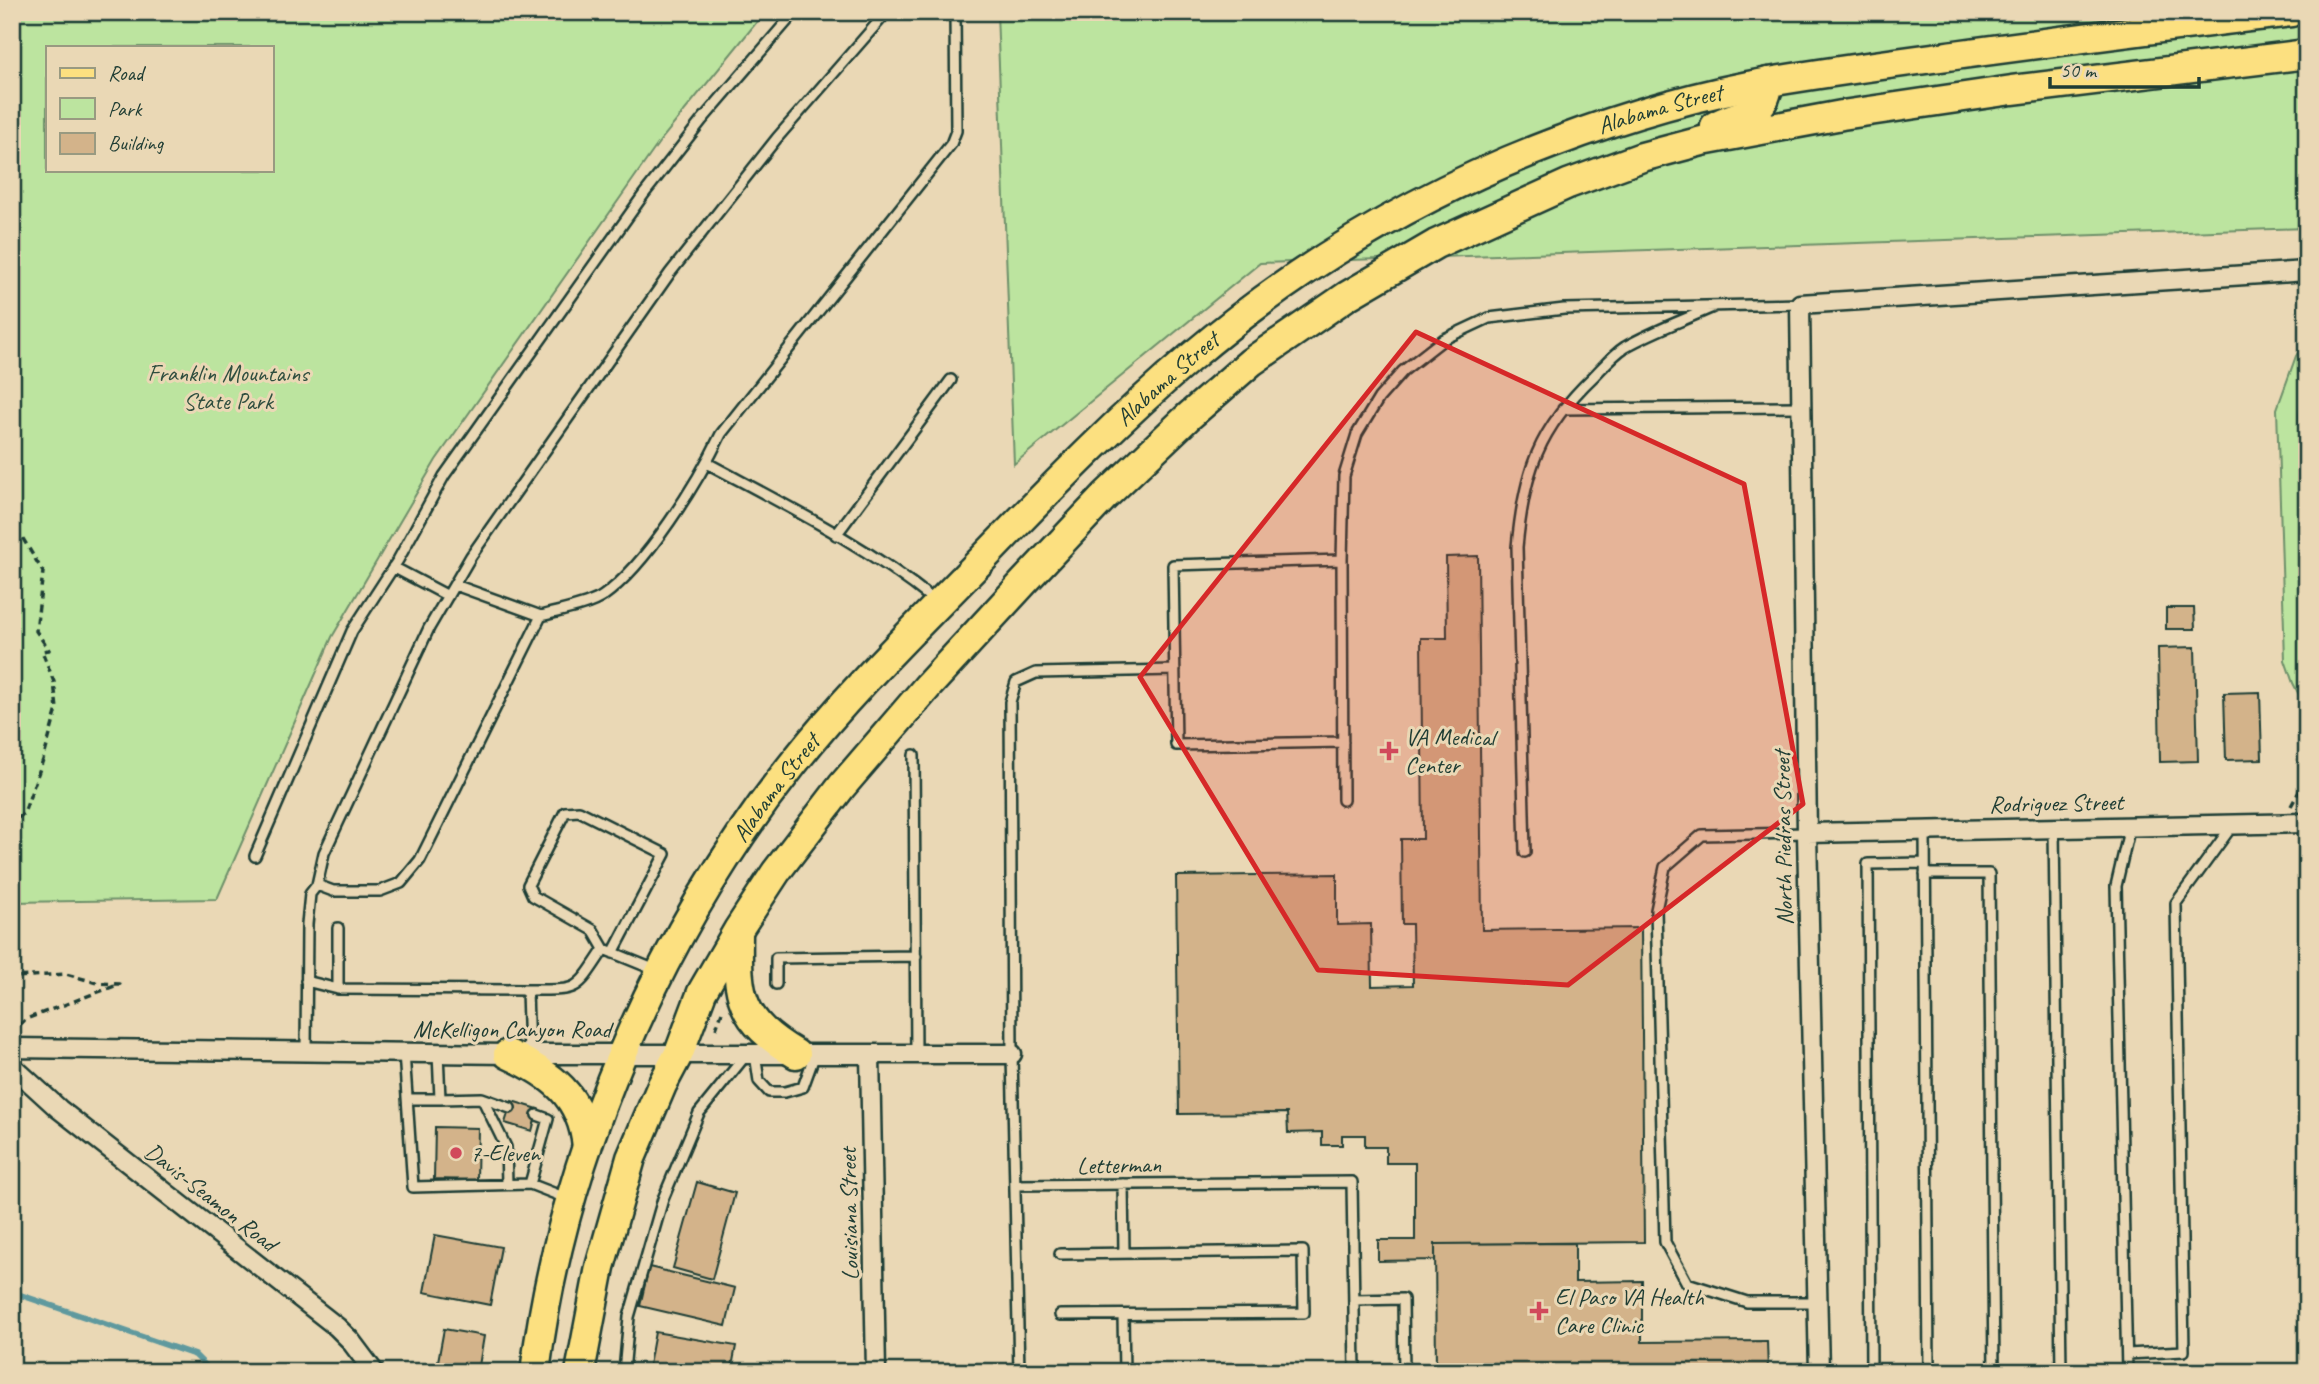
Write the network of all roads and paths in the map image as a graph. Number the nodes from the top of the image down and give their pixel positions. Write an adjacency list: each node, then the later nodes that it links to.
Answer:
1 (795, 12): 18 (lane)
2 (887, 12): 19 (lane)
3 (955, 12): 14 (lane)
4 (2291, 12): 6 (main road, Alabama Street)
5 (2307, 54): 7 (main road, Alabama Street)
6 (1768, 82): 7 (main road); 21 (main road, Alabama Street)
7 (1703, 142): 40 (main road, Alabama Street)
8 (2307, 271): 9 (street)
9 (1800, 304): 10 (lane); 12 (street, North Piedras Street)
10 (1719, 305): 13 (lane); 17 (lane)
11 (951, 380): 16 (lane)
12 (1801, 407): 13 (lane); 33 (street, North Piedras Street)
13 (1563, 409): 34 (lane)
14 (707, 463): 16 (lane); 22 (lane)
15 (12, 534): 27 (path)
16 (836, 534): 21 (lane)
17 (1342, 561): 23 (lane); 24 (lane)
18 (393, 567): 20 (lane); 35 (lane)
19 (455, 585): 20 (lane); 22 (lane)
20 (449, 596): 38 (lane)
21 (939, 604): 44 (main road, Alabama Street)
22 (541, 616): 38 (lane)
23 (1175, 670): 24 (lane); 63 (lane)
24 (1343, 742): 26 (lane)
25 (914, 755): 42 (lane)
26 (1343, 800)
27 (12, 823)
28 (2307, 823): 29 (street, Rodriguez Street)
29 (2234, 824): 30 (street, Rodriguez Street); 82 (lane)
30 (2130, 826): 31 (street, Rodriguez Street); 82 (lane)
31 (2053, 828): 32 (street, Rodriguez Street); 96 (lane)
32 (1924, 831): 33 (street, Rodriguez Street); 36 (lane)
33 (1807, 833): 79 (street, North Piedras Street); 79 (lane)
34 (1525, 852)
35 (255, 856)
36 (1925, 863): 37 (lane); 93 (lane)
37 (1925, 874): 94 (lane); 95 (lane)
38 (317, 885): 45 (lane)
39 (338, 928): 47 (lane)
40 (738, 930): 56 (main road, Alabama Street); 60 (main road)
41 (609, 951): 41 (lane); 44 (lane); 48 (lane)
42 (916, 957): 46 (lane); 62 (lane)
43 (12, 970): 51 (path)
44 (660, 972): 58 (main road, Alabama Street)
45 (306, 981): 47 (lane); 53 (lane)
46 (776, 984)
47 (338, 989): 48 (lane)
48 (527, 990): 57 (lane)
49 (722, 1012): 50 (path)
50 (716, 1029)
51 (12, 1031)
52 (12, 1048): 53 (street, McKelligon Canyon Road)
53 (306, 1051): 54 (street, McKelligon Canyon Road)
54 (404, 1052): 55 (street, McKelligon Canyon Road); 66 (lane)
55 (438, 1053): 57 (street, McKelligon Canyon Road); 67 (lane)
56 (679, 1053): 58 (street, McKelligon Canyon Road); 59 (street, McKelligon Canyon Road); 85 (main road, Alabama Street)
57 (518, 1054): 58 (street, McKelligon Canyon Road); 70 (main road)
58 (623, 1054): 70 (main road, Alabama Street)
59 (751, 1054): 60 (street, McKelligon Canyon Road); 60 (lane); 86 (lane)
60 (806, 1054): 61 (street, McKelligon Canyon Road)
61 (870, 1054): 62 (street, McKelligon Canyon Road); 87 (street, Louisiana Street)
62 (916, 1054): 63 (street, McKelligon Canyon Road)
63 (1012, 1054): 74 (lane)
64 (12, 1066): 83 (street, Davis-Seamon Road)
65 (482, 1098): 67 (lane); 68 (lane); 71 (lane)
66 (408, 1099): 67 (lane); 71 (lane)
67 (440, 1099)
68 (510, 1108)
69 (537, 1115): 72 (lane)
70 (587, 1147): 75 (main road, Alabama Street)
71 (507, 1184): 72 (lane)
72 (530, 1184): 75 (lane)
73 (1123, 1184): 74 (lane, Letterman); 76 (lane); 78 (lane, Letterman)
74 (1016, 1185): 88 (lane)
75 (571, 1200): 84 (main road, Alabama Street)
76 (1124, 1253): 77 (lane); 81 (lane)
77 (1060, 1254)
78 (1354, 1300): 90 (lane); 91 (lane)
79 (1818, 1302): 92 (street, North Piedras Street)
80 (1060, 1315): 81 (lane)
81 (1123, 1315): 89 (lane)
82 (2127, 1354): 97 (lane)
83 (374, 1372)
84 (535, 1372)
85 (580, 1372)
86 (624, 1372)
87 (876, 1372)
88 (1019, 1372)
89 (1124, 1372)
90 (1355, 1372)
91 (1404, 1372)
92 (1819, 1372)
93 (1871, 1372)
94 (1929, 1372)
95 (1994, 1372)
96 (2062, 1372)
97 (2127, 1372)

